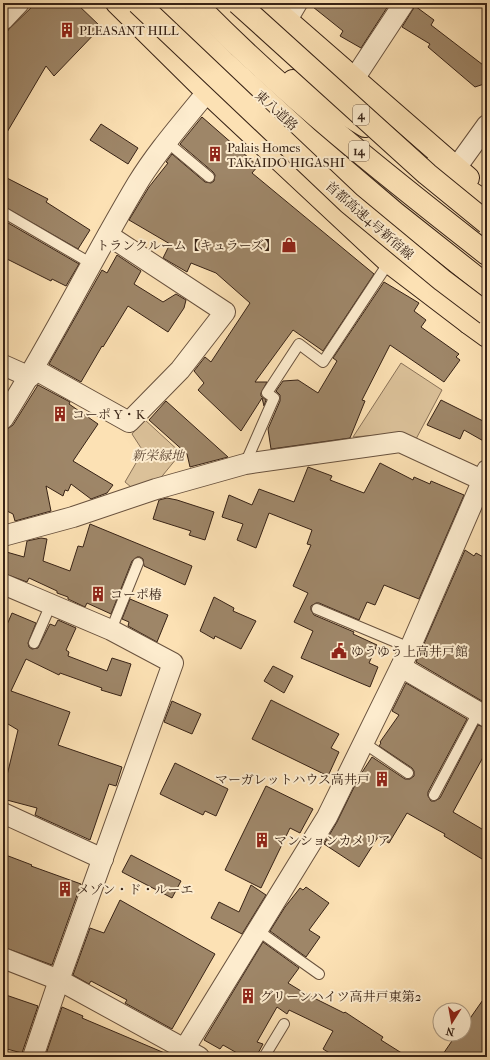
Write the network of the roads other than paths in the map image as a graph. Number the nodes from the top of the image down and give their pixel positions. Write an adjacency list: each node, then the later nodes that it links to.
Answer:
1 (19, 3): 10 (street)
2 (117, 3): 13 (main road)
3 (138, 3): 28 (main road, 首都高速4号新宿線, bridge)
4 (165, 3): 15 (main road, 東八道路 / 14)
5 (195, 3): 11 (main road, 東八道路 / 14)
6 (238, 3): 22 (main road, 4, bridge)
7 (267, 3): 9 (main road)
8 (404, 3): 12 (street)
9 (292, 11): 12 (main road)
10 (3, 20)
11 (235, 44): 20 (main road); 24 (main road, 東八道路 / 14)
12 (354, 79): 17 (main road)
13 (207, 92): 16 (street); 25 (main road)
14 (487, 125): 17 (street)
15 (307, 138): 27 (main road, 東八道路 / 14); 28 (main road, 14)
16 (167, 142): 18 (lane); 23 (street)
17 (456, 168): 19 (main road)
18 (209, 177)
19 (487, 194)
20 (487, 203)
21 (3, 212): 26 (lane)
22 (487, 223)
23 (108, 235): 26 (street); 31 (street)
24 (487, 254)
25 (389, 262): 28 (main road); 33 (lane)
26 (92, 264): 31 (street)
27 (487, 286)
28 (478, 318): 29 (main road, 14)
29 (487, 336)
30 (3, 365): 31 (street)
31 (32, 373): 32 (street)
32 (3, 419)
33 (245, 464): 34 (street); 35 (street)
34 (485, 475): 42 (street)
35 (3, 536)
36 (138, 563): 40 (lane)
37 (4, 588): 38 (street)
38 (51, 604): 40 (street); 41 (lane)
39 (317, 609): 42 (lane)
40 (111, 630): 49 (street)
41 (34, 643)
42 (410, 648): 43 (street)
43 (400, 667): 44 (street); 45 (street)
44 (483, 715): 47 (lane)
45 (364, 743): 46 (lane); 50 (street)
46 (408, 773)
47 (434, 795)
48 (3, 813): 49 (street)
49 (103, 859): 53 (street)
50 (257, 930): 52 (lane); 55 (street)
51 (3, 958): 53 (street)
52 (319, 974)
53 (59, 980): 55 (street); 56 (street)
54 (284, 1024): 57 (lane)
55 (192, 1053)
56 (32, 1057)
57 (264, 1057)

